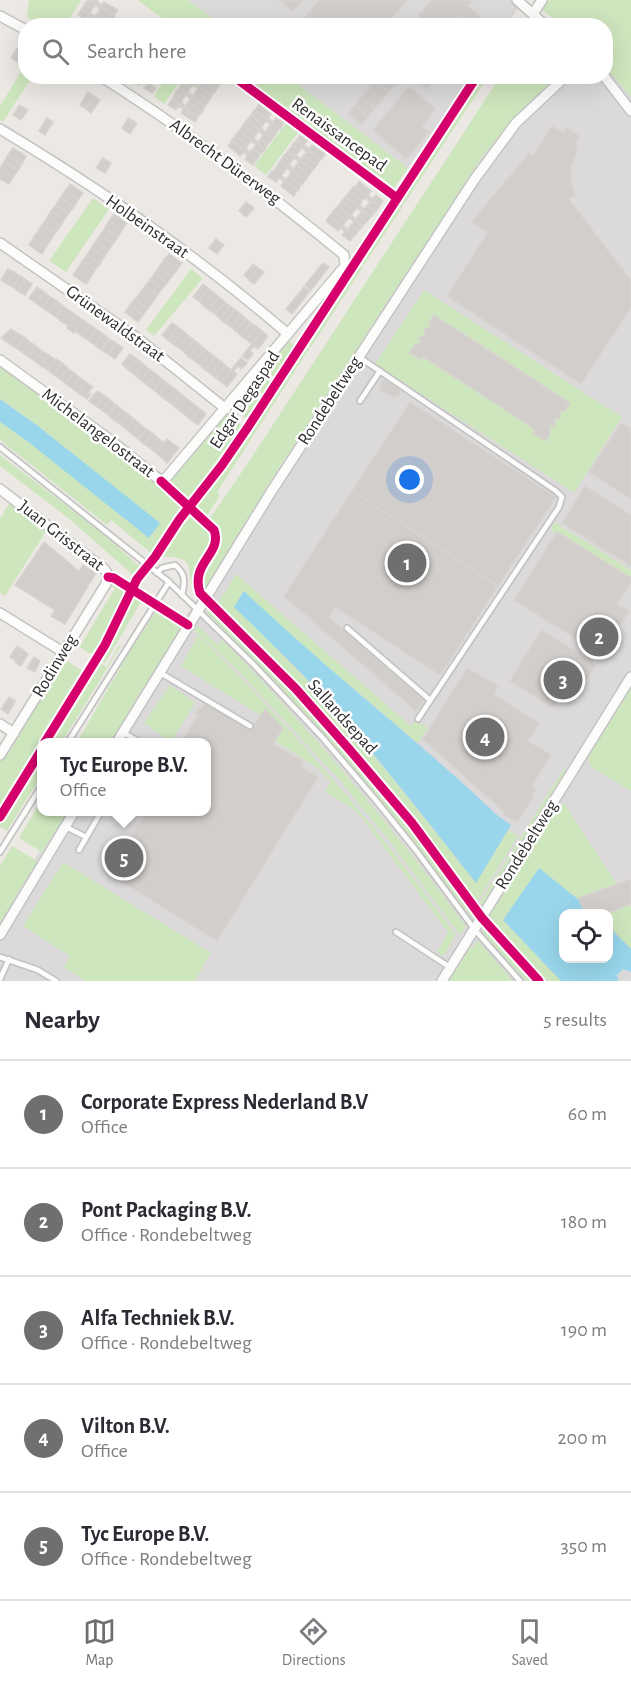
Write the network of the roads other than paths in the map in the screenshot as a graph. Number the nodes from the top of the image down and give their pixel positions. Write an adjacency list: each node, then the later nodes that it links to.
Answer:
1 (517, 0): 3 (street)
2 (542, 0): 3 (street)
3 (533, 14): 5 (street)
4 (0, 15): 6 (street)
5 (537, 18)
6 (18, 25)
7 (113, 84): 13 (street, Albrecht Dürerweg)
8 (557, 84): 15 (street, Rondebeltweg)
9 (610, 84): 10 (street)
10 (631, 111)
11 (0, 129): 14 (street, Holbeinstraat)
12 (0, 243): 19 (street, Grünewaldstraat)
13 (344, 255): 14 (street, Michelangelostraat)
14 (288, 334): 19 (street, Michelangelostraat)
15 (359, 357): 17 (lane); 26 (street, Rondebeltweg)
16 (0, 360): 19 (street, Michelangelostraat)
17 (380, 371): 18 (lane); 32 (lane)
18 (360, 401)
19 (226, 409)
20 (0, 447): 22 (lane)
21 (0, 489): 23 (street, Juan Grisstraat)
22 (157, 573): 24 (lane); 25 (lane)
23 (108, 577): 29 (street, Rodinweg)
24 (169, 582): 25 (lane); 38 (lane)
25 (182, 595): 26 (lane)
26 (197, 610): 30 (street, Rondebeltweg); 49 (lane)
27 (0, 613): 29 (street)
28 (347, 628): 32 (lane)
29 (63, 652): 36 (street, Rodinweg)
30 (159, 672): 35 (lane); 37 (street, Rondebeltweg)
31 (631, 678): 49 (street, Rondebeltweg)
32 (430, 700): 33 (lane)
33 (418, 719)
34 (0, 724): 36 (street)
35 (250, 726)
36 (14, 733): 41 (street, Rodinweg)
37 (124, 733): 39 (street, Rondebeltweg); 40 (lane)
38 (71, 738)
39 (120, 738)
40 (133, 738)
41 (0, 755)
42 (37, 793): 48 (lane)
43 (71, 816): 45 (street)
44 (99, 816): 46 (lane)
45 (64, 826): 46 (lane); 51 (street)
46 (86, 837): 47 (lane)
47 (79, 850)
48 (0, 852)
49 (475, 930): 54 (street, Rondebeltweg); 58 (lane)
50 (396, 932): 54 (lane)
51 (0, 935)
52 (0, 957): 53 (lane)
53 (9, 959): 55 (lane); 56 (lane)
54 (451, 968): 57 (street, Rondebeltweg)
55 (0, 979)
56 (56, 981)
57 (442, 981)
58 (520, 981)

